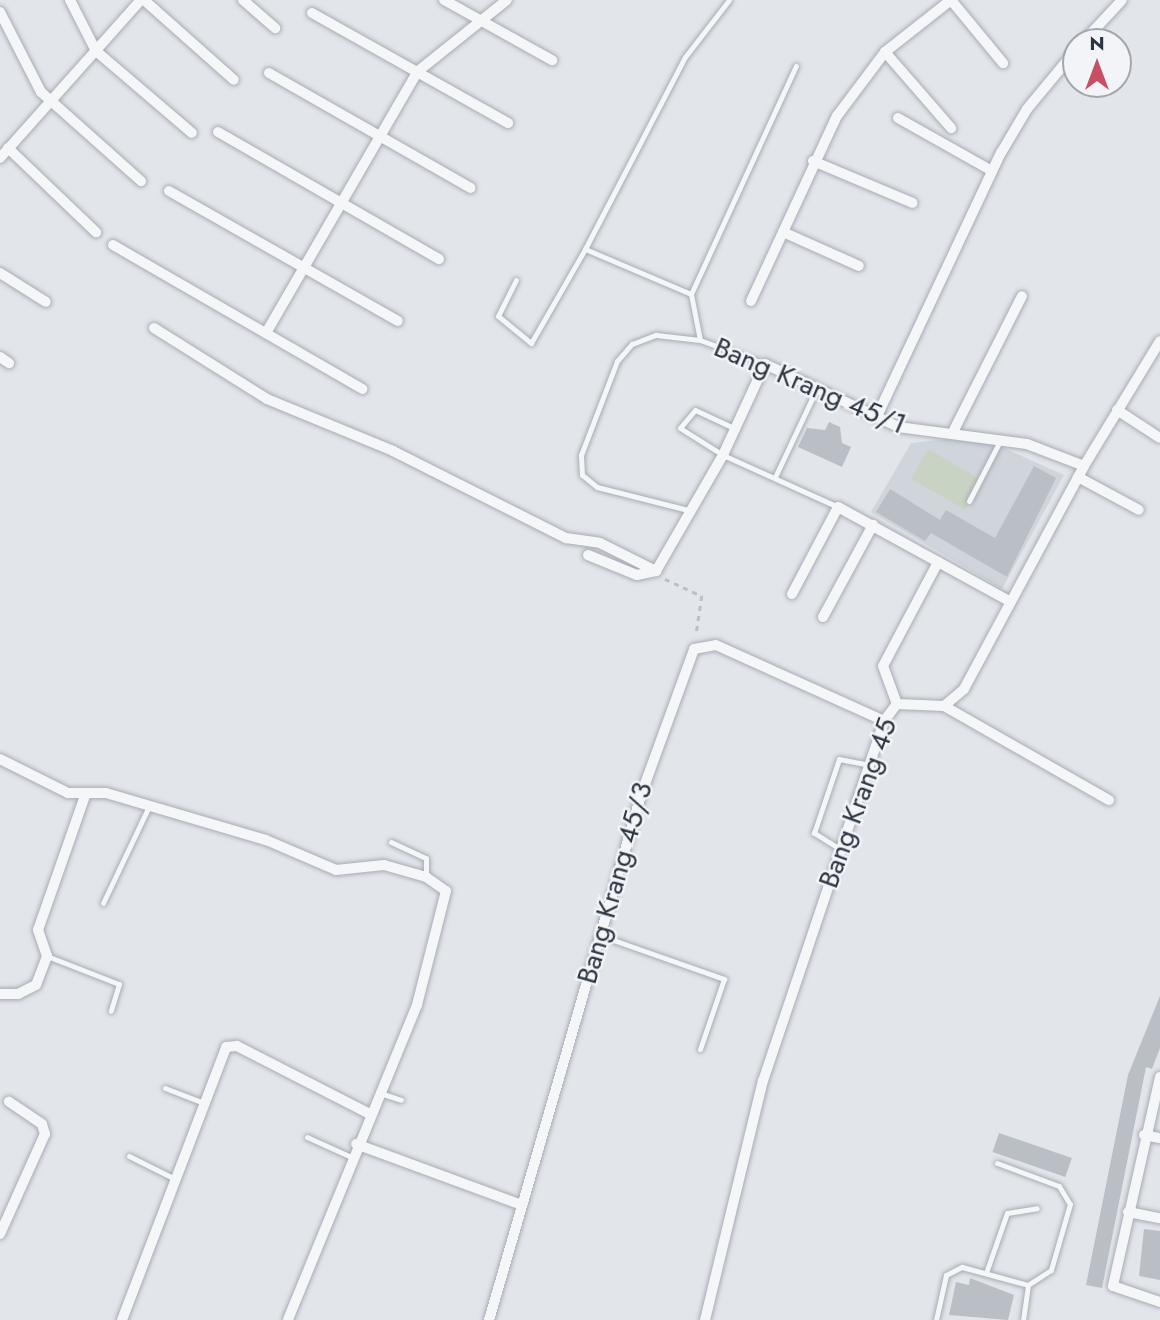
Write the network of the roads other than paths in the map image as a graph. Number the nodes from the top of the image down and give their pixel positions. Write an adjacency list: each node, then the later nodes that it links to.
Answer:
1 (70, 0): 13 (street)
2 (143, 0): 13 (street); 21 (street)
3 (243, 0): 11 (street)
4 (444, 0): 10 (street)
5 (507, 0): 10 (street)
6 (729, 0): 40 (lane)
7 (1122, 0): 12 (street)
8 (0, 12): 22 (street)
9 (313, 13): 19 (street)
10 (477, 19): 15 (street); 19 (street)
11 (275, 28)
12 (1096, 28)
13 (96, 51): 22 (street); 27 (street)
14 (885, 52): 16 (street); 25 (street); 30 (street)
15 (552, 60)
16 (1003, 63)
17 (796, 66): 46 (lane)
18 (1062, 67): 31 (street)
19 (418, 72): 24 (street); 28 (street)
20 (269, 73): 28 (street)
21 (234, 80)
22 (51, 102): 29 (street); 32 (street)
23 (898, 118): 31 (street)
24 (508, 123)
25 (951, 128)
26 (218, 132): 35 (street)
27 (192, 133)
28 (379, 137): 33 (street); 35 (street)
29 (2, 154): 37 (street)
30 (813, 161): 36 (street); 38 (street)
31 (992, 171): 59 (street)
32 (141, 181)
33 (471, 188)
34 (169, 191): 43 (street)
35 (343, 202): 41 (street); 43 (street)
36 (912, 203)
37 (96, 232)
38 (783, 232): 42 (street); 48 (street)
39 (113, 245): 52 (street)
40 (585, 249): 45 (lane); 46 (lane)
41 (439, 258)
42 (859, 266)
43 (303, 268): 50 (street); 52 (street)
44 (0, 273): 49 (street)
45 (516, 280)
46 (691, 294): 53 (lane)
47 (1022, 296): 61 (street)
48 (751, 301)
49 (46, 302)
50 (398, 321)
51 (154, 328): 75 (street)
52 (266, 333): 57 (street)
53 (699, 340): 55 (lane, Bang Krang 45/1); 71 (lane, Bang Krang 45/1)
54 (1160, 341): 58 (street)
55 (765, 364): 56 (street, Bang Krang 45/1); 60 (street)
56 (817, 387): 59 (street, Bang Krang 45/1); 66 (lane)
57 (362, 389)
58 (1117, 410): 62 (street); 65 (street)
59 (877, 416): 61 (street, Bang Krang 45/1)
60 (736, 429): 64 (street); 64 (lane)
61 (954, 430): 63 (street, Bang Krang 45/1)
62 (1160, 438)
63 (1001, 439): 65 (street, Bang Krang 45/1); 68 (lane)
64 (723, 456): 66 (lane); 71 (street)
65 (1084, 466): 67 (street)
66 (775, 477): 69 (lane)
67 (1078, 477): 70 (street); 77 (street)
68 (969, 501)
69 (838, 507): 72 (street); 76 (street)
70 (1139, 510)
71 (692, 511): 75 (street)
72 (873, 525): 74 (street); 78 (street)
73 (588, 555): 75 (street)
74 (939, 562): 77 (street); 79 (street)
75 (654, 572)
76 (792, 594)
77 (1009, 601): 80 (street)
78 (823, 617)
79 (897, 704): 80 (street, Bang Krang 45); 81 (street, Bang Krang 45)
80 (944, 706): 85 (street)
81 (884, 721): 83 (street, Bang Krang 45); 91 (street, Bang Krang 45/3)
82 (0, 759): 84 (street)
83 (869, 765): 88 (street, Bang Krang 45); 88 (lane)
84 (85, 796): 86 (street); 92 (street)
85 (1109, 800)
86 (149, 806): 89 (street); 90 (lane)
87 (391, 842): 89 (lane)
88 (840, 849): 122 (street, Bang Krang 45)
89 (426, 877): 98 (street)
90 (103, 903)
91 (599, 935): 95 (lane); 111 (street, Bang Krang 45/3)
92 (47, 956): 93 (street); 94 (lane)
93 (0, 994)
94 (111, 1011)
95 (699, 1049)
96 (1160, 1077): 103 (street)
97 (165, 1088): 101 (lane)
98 (378, 1092): 99 (lane); 102 (street)
99 (401, 1100)
100 (9, 1102): 115 (street)
101 (204, 1103): 102 (street); 110 (street)
102 (368, 1113): 106 (street)
103 (1144, 1135): 105 (street); 113 (street)
104 (307, 1137): 108 (lane)
105 (1160, 1138)
106 (356, 1144): 108 (street); 111 (street)
107 (129, 1156): 110 (lane)
108 (351, 1157): 120 (street)
109 (997, 1163): 117 (lane)
110 (175, 1180): 119 (street)
111 (522, 1205): 121 (street, Bang Krang 45/3)
112 (1037, 1208): 116 (lane)
113 (1128, 1212): 114 (street); 118 (street)
114 (1160, 1218)
115 (0, 1234)
116 (987, 1270): 117 (lane); 123 (lane)
117 (1028, 1285): 124 (lane)
118 (1160, 1302)
119 (122, 1320)
120 (288, 1320)
121 (489, 1320)
122 (705, 1320)
123 (936, 1320)
124 (1023, 1320)

